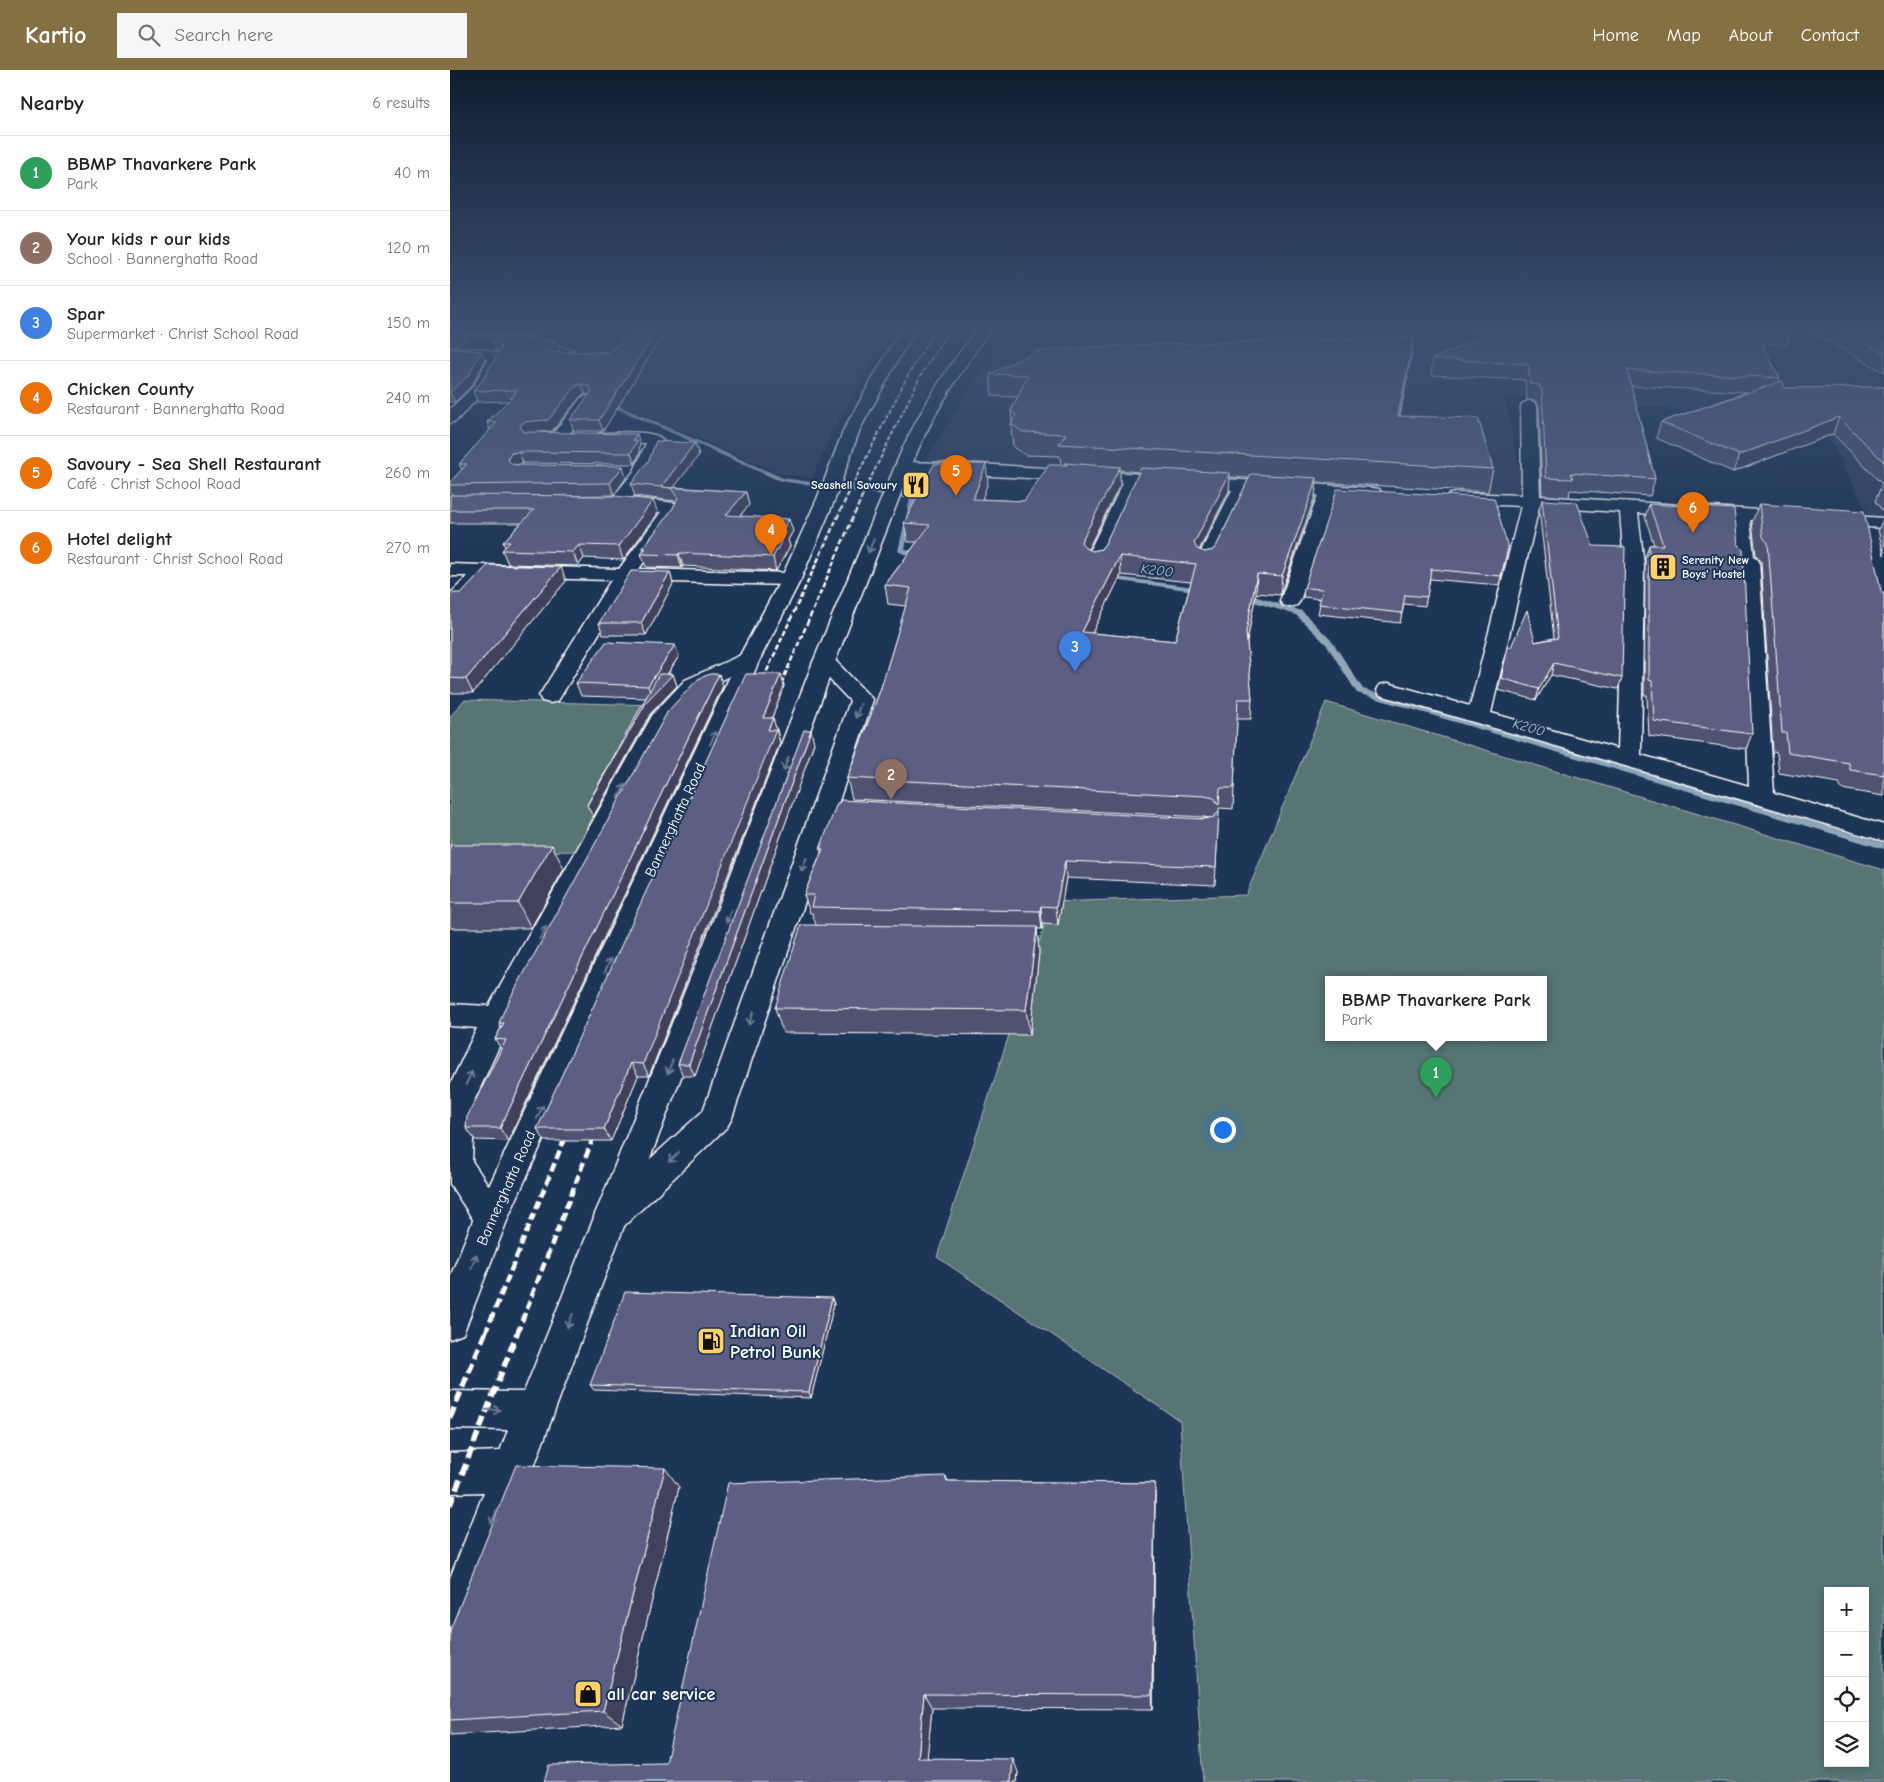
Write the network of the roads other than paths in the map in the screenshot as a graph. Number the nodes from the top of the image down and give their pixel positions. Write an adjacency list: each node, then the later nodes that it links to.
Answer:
1 (463, 405): 6 (street)
2 (582, 405): 9 (street)
3 (865, 405): 27 (street, Bannerghatta Road)
4 (933, 405): 7 (street)
5 (1529, 406): 15 (street)
6 (450, 418)
7 (903, 467): 10 (street); 31 (street, one-way to 31)
8 (622, 471): 9 (street)
9 (642, 471): 17 (street)
10 (1134, 479): 11 (street); 22 (street)
11 (1243, 485): 12 (street); 23 (street)
12 (1328, 490): 13 (street); 28 (street)
13 (1385, 494)
14 (1442, 498): 15 (street)
15 (1531, 501): 18 (street); 34 (street)
16 (601, 502): 17 (street)
17 (620, 502): 26 (street)
18 (1629, 508): 19 (street); 35 (street)
19 (1740, 515): 20 (street); 36 (street)
20 (1875, 522): 21 (street)
21 (1870, 541)
22 (1094, 562)
23 (1205, 563)
24 (450, 570): 25 (street)
25 (484, 571): 26 (street); 29 (street)
26 (625, 574): 27 (street); 33 (street)
27 (791, 579): 30 (street, Bannerghatta Road)
28 (1290, 601)
29 (450, 605)
30 (750, 657): 41 (street, one-way to 30); 44 (street, Bannerghatta Road, one-way to 30)
31 (824, 662): 38 (street, one-way to 38); 43 (street, one-way to 43)
32 (1388, 690): 34 (street)
33 (550, 696)
34 (1478, 716): 35 (street)
35 (1629, 760): 36 (street)
36 (1762, 798): 37 (street)
37 (1884, 833)
38 (779, 937): 39 (street); 43 (street, one-way to 43)
39 (808, 937)
40 (450, 1015): 41 (street)
41 (497, 1018): 42 (street, one-way to 41)
42 (452, 1164): 44 (street)
43 (611, 1216): 47 (street, one-way to 47)
44 (491, 1218): 45 (street, Bannerghatta Road, one-way to 44)
45 (450, 1322)
46 (450, 1410): 47 (street, one-way to 47)
47 (536, 1411): 48 (street)
48 (512, 1471): 49 (street); 50 (street, one-way to 50)
49 (450, 1473)
50 (450, 1634)

